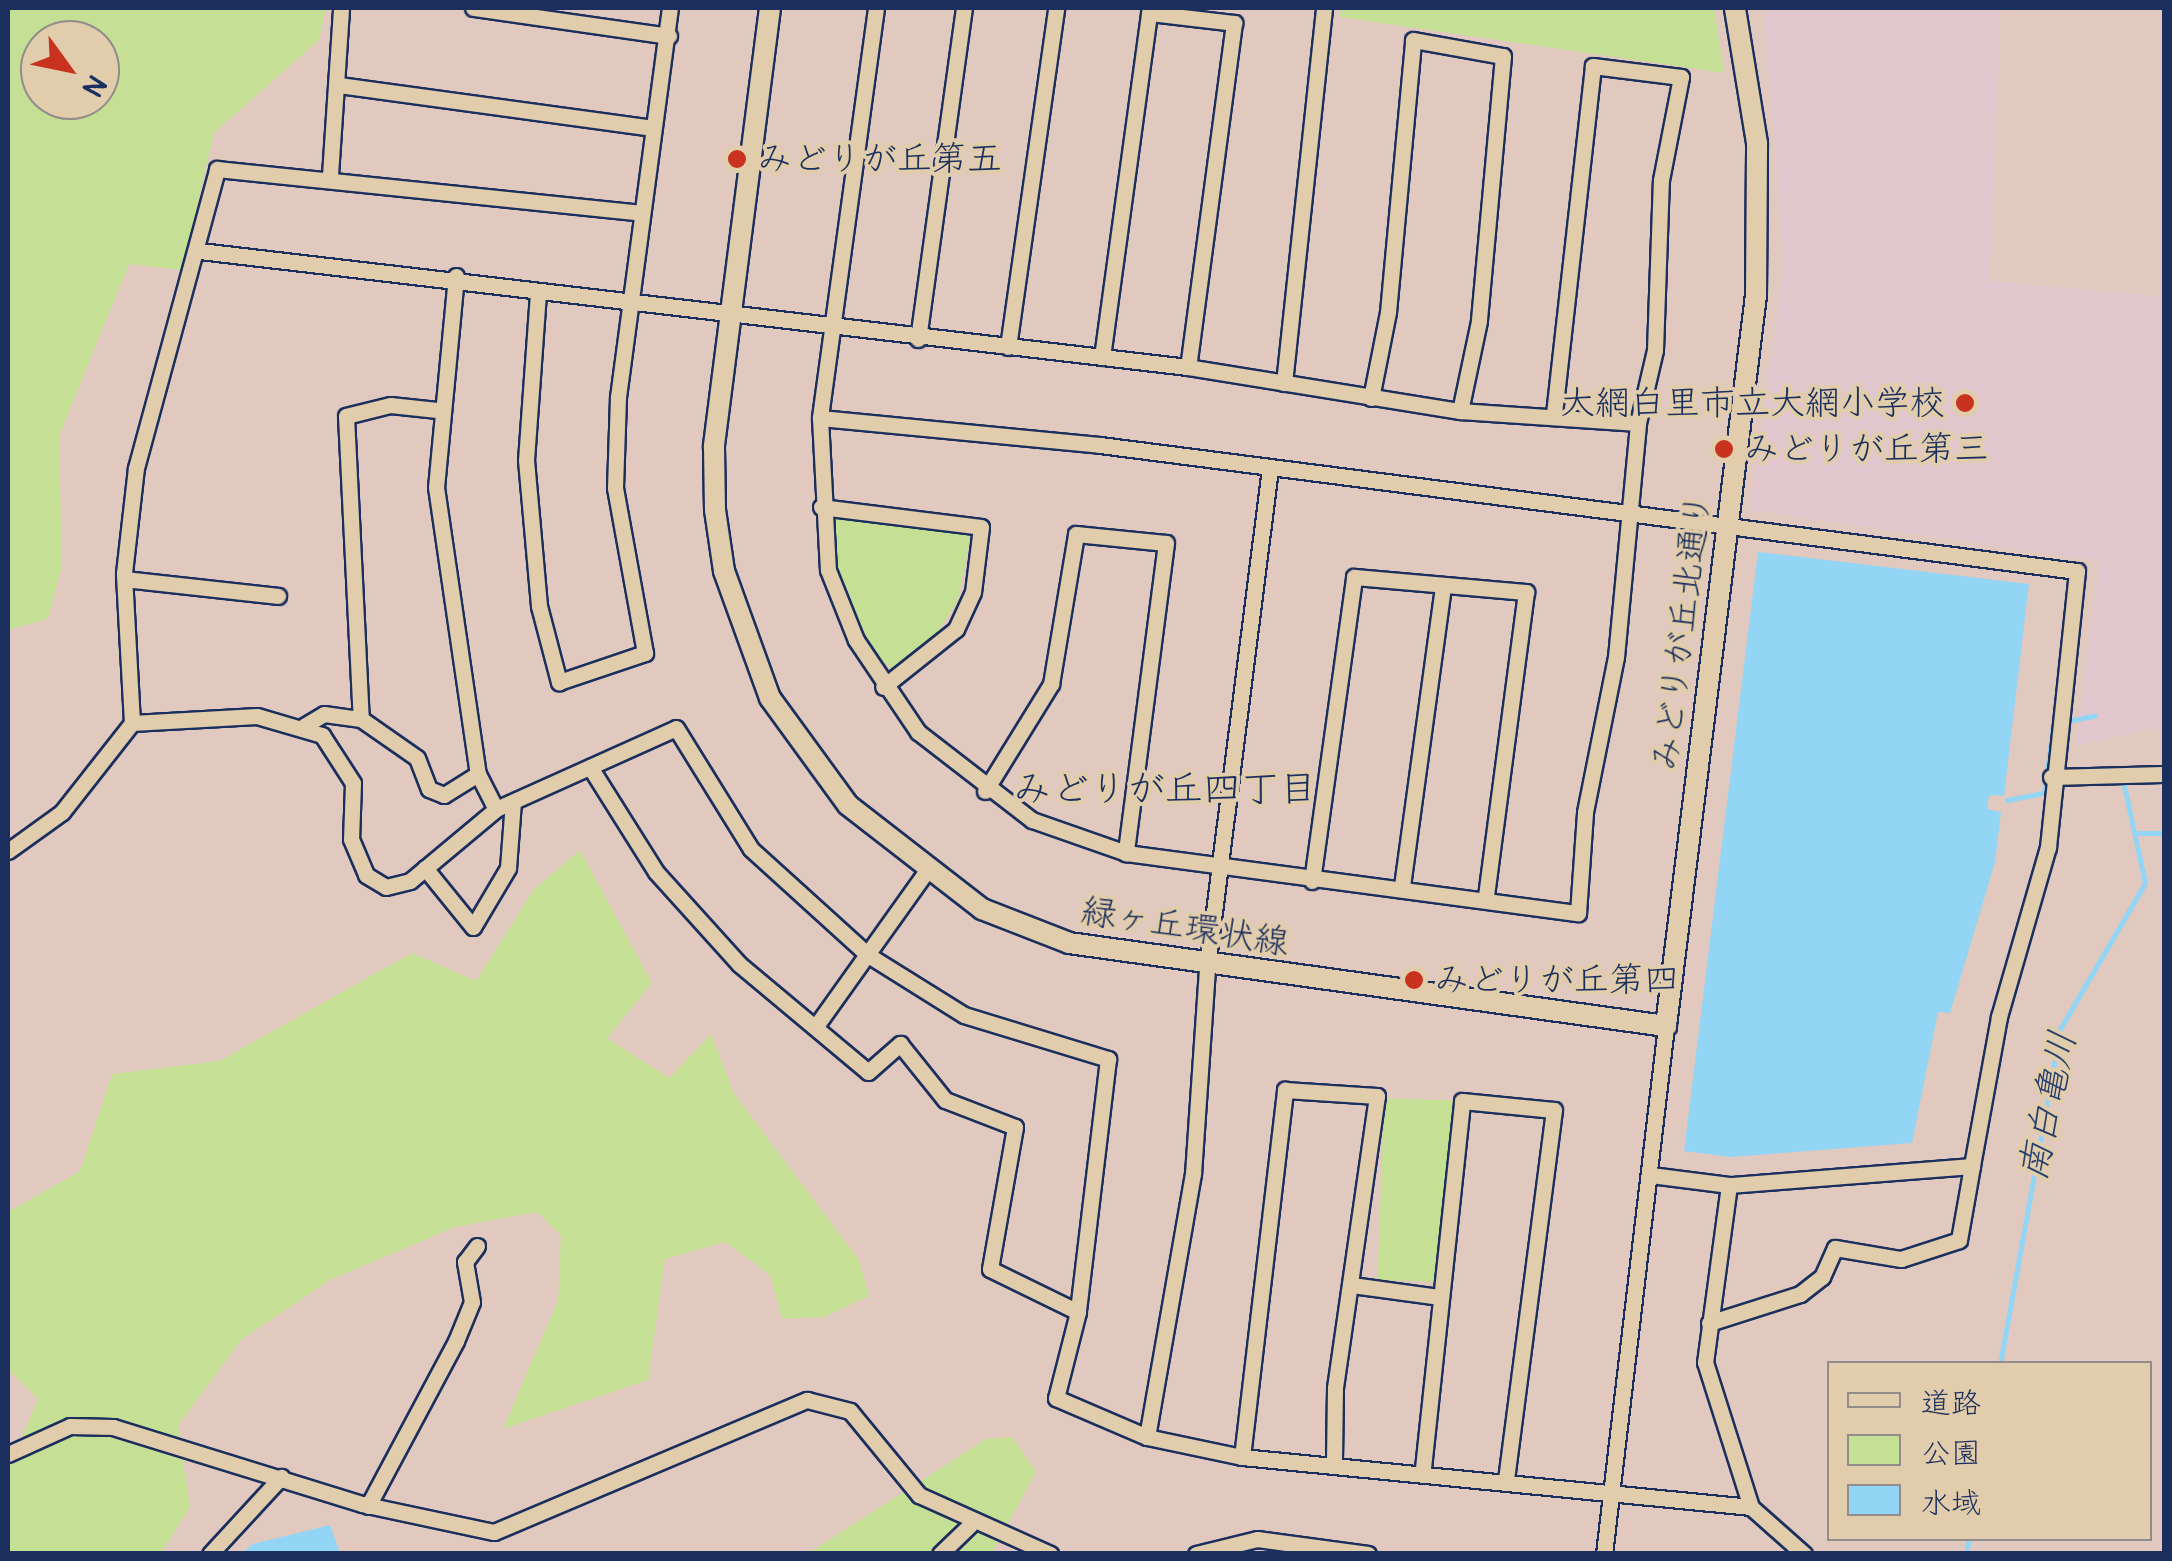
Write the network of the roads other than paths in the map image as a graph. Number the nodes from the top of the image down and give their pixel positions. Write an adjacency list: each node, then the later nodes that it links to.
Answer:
1 (341, 8): 11 (street)
2 (473, 8): 10 (street)
3 (670, 8): 10 (street)
4 (770, 8): 19 (street, 緑ヶ丘環状線)
5 (876, 8): 20 (street)
6 (964, 8): 21 (street)
7 (1056, 8): 22 (street)
8 (1324, 8): 25 (street)
9 (1735, 8): 35 (street, みどりが丘北通り)
10 (669, 36): 12 (street)
11 (339, 84): 12 (street); 13 (street)
12 (653, 128): 14 (street)
13 (330, 175): 14 (street); 15 (street)
14 (642, 213): 18 (street)
15 (200, 251): 16 (street); 36 (street)
16 (456, 276): 17 (street); 27 (street)
17 (538, 294): 18 (street); 18 (street)
18 (630, 306): 19 (street)
19 (730, 314): 20 (street); 54 (street, 緑ヶ丘環状線)
20 (828, 325): 21 (street); 30 (street)
21 (918, 339): 22 (street)
22 (1008, 347): 23 (street)
23 (1102, 357): 24 (street); 24 (street)
24 (1188, 367): 25 (street)
25 (1284, 383): 26 (street)
26 (1371, 398): 28 (street); 28 (street)
27 (437, 410): 40 (street); 44 (street)
28 (1460, 411): 29 (street)
29 (1554, 413): 31 (street); 31 (street)
30 (820, 418): 32 (street); 33 (street)
31 (1638, 423): 34 (street)
32 (1270, 471): 34 (street); 52 (street)
33 (821, 507): 39 (street); 39 (street)
34 (1627, 510): 35 (street); 57 (street)
35 (1726, 528): 46 (street); 61 (street, みどりが丘北通り)
36 (124, 579): 38 (street); 41 (street)
37 (1443, 586): 55 (street); 56 (street); 57 (street)
38 (278, 596)
39 (883, 687): 47 (street)
40 (361, 719): 42 (street); 44 (street)
41 (132, 723): 42 (street); 50 (street)
42 (304, 726): 53 (street)
43 (590, 768): 48 (street); 58 (street); 60 (street)
44 (478, 774): 49 (street)
45 (2164, 774): 46 (street)
46 (2052, 777): 62 (street)
47 (986, 792): 51 (street); 51 (street)
48 (514, 802): 49 (street); 53 (street)
49 (496, 809): 53 (street)
50 (8, 852)
51 (1126, 852): 52 (street)
52 (1219, 866): 55 (street); 59 (street)
53 (425, 868)
54 (925, 873): 58 (street); 59 (street, 緑ヶ丘環状線)
55 (1312, 881): 56 (street)
56 (1402, 886): 57 (street)
57 (1486, 896)
58 (868, 955): 60 (street); 68 (street)
59 (1208, 966): 61 (street, 緑ヶ丘環状線); 70 (street)
60 (816, 1026): 68 (street)
61 (1666, 1026): 63 (street)
62 (1972, 1166): 64 (street); 69 (street)
63 (1651, 1175): 64 (street); 77 (street)
64 (1729, 1184): 69 (street)
65 (477, 1246): 78 (street)
66 (1352, 1286): 67 (street); 72 (street); 73 (street)
67 (1440, 1297): 74 (street); 76 (street)
68 (1078, 1312): 70 (street)
69 (1709, 1322): 79 (street)
70 (1147, 1437): 72 (street)
71 (8, 1454): 75 (street)
72 (1242, 1457): 73 (street)
73 (1334, 1464): 74 (street)
74 (1422, 1468): 76 (street)
75 (281, 1478): 78 (street); 81 (street)
76 (1506, 1479): 77 (street)
77 (1614, 1495): 79 (street); 86 (street)
78 (368, 1506): 80 (street)
79 (1751, 1507): 87 (street)
80 (970, 1524): 82 (street); 83 (street)
81 (210, 1554)
82 (940, 1554)
83 (1050, 1554)
84 (1196, 1554): 85 (street)
85 (1368, 1554)
86 (1604, 1554)
87 (1804, 1554)

